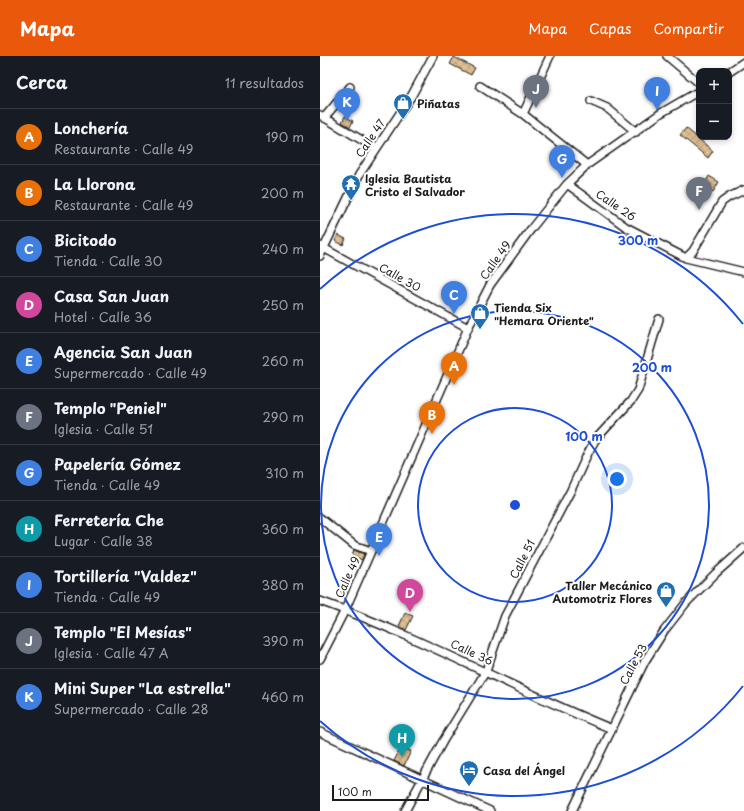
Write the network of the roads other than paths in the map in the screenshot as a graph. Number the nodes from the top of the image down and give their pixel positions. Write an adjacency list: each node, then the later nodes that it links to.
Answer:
1 (433, 56): 14 (street, Calle 47)
2 (550, 56): 11 (street)
3 (667, 56): 6 (street)
4 (744, 62): 5 (street)
5 (732, 70)
6 (696, 80)
7 (480, 86): 11 (street)
8 (350, 87): 12 (street)
9 (696, 94): 13 (street, Calle 49)
10 (590, 101): 13 (street)
11 (523, 114): 15 (street)
12 (322, 116): 14 (street)
13 (636, 132): 15 (street, Calle 49)
14 (375, 148): 18 (street, Calle 47)
15 (587, 164): 16 (street, Calle 49)
16 (567, 184): 20 (street, Calle 26); 23 (street, Calle 49)
17 (744, 190): 20 (street)
18 (322, 247): 19 (street, Calle 47); 23 (street, Calle 30)
19 (320, 256)
20 (686, 258): 21 (street, Calle 26)
21 (744, 272)
22 (659, 319): 30 (street, Calle 51)
23 (468, 328): 26 (street, Calle 49)
24 (320, 518): 26 (street)
25 (744, 548): 31 (street, Calle 53)
26 (371, 551): 28 (street, Calle 49)
27 (320, 601): 28 (street, Calle 36)
28 (345, 610): 29 (street, Calle 49); 30 (street, Calle 36)
29 (320, 659)
30 (486, 671): 31 (street, Calle 36); 33 (street, Calle 51)
31 (612, 729): 36 (street, Calle 53)
32 (320, 732): 33 (street)
33 (422, 781): 34 (street, Calle 51); 35 (street)
34 (406, 811)
35 (490, 811)
36 (572, 811)

